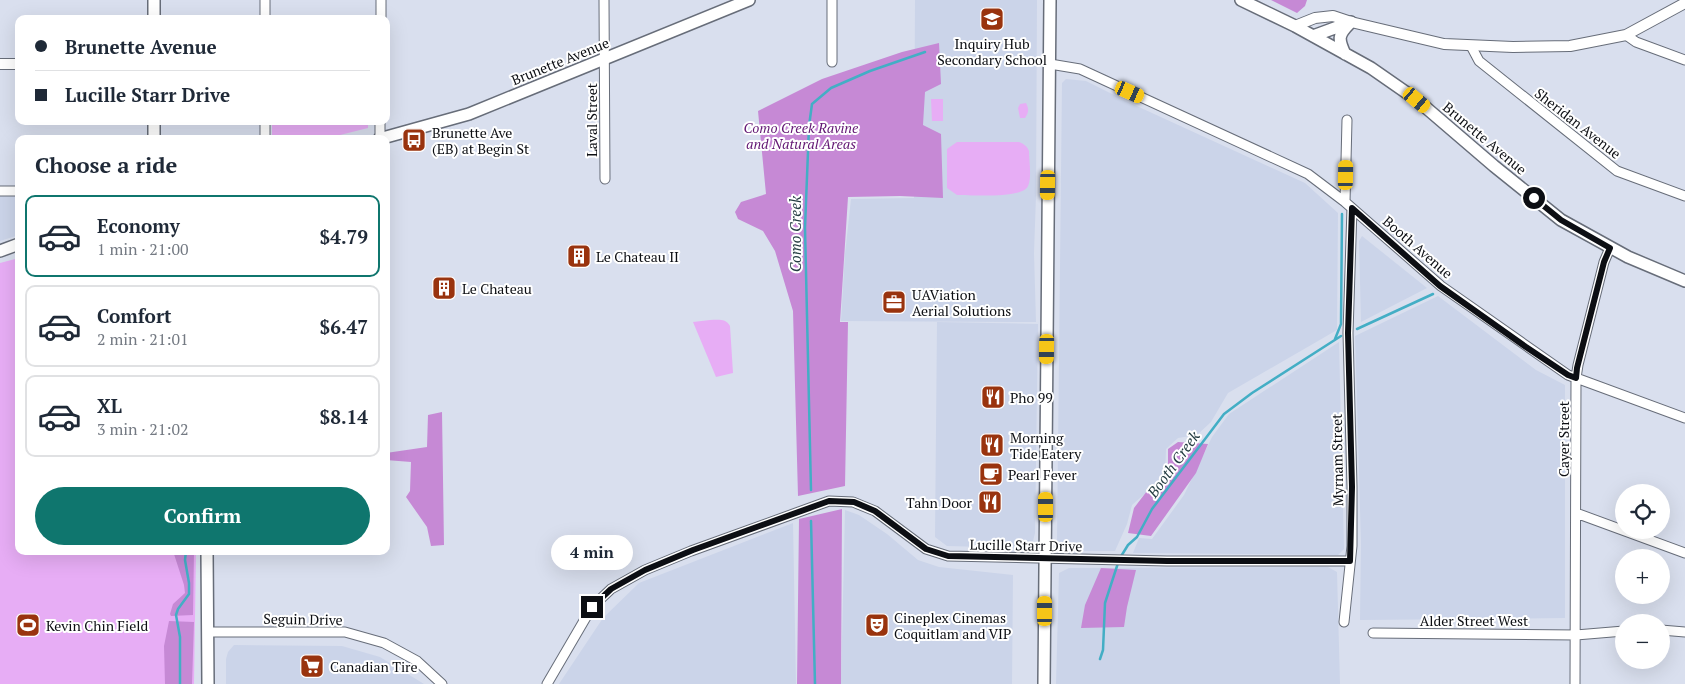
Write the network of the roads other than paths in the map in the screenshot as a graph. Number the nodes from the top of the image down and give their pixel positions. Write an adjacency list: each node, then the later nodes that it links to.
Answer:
1 (154, 0): 10 (main road)
2 (265, 0): 11 (street)
3 (381, 0): 12 (street)
4 (604, 0): 19 (street, Laval Street)
5 (749, 0): 19 (main road, Brunette Avenue)
6 (832, 0): 21 (street)
7 (1050, 0): 24 (main road)
8 (1241, 0): 14 (main road, Brunette Avenue)
9 (1685, 3): 15 (street)
10 (154, 15)
11 (265, 15)
12 (381, 15)
13 (1350, 22): 14 (street); 16 (main road); 17 (street); 18 (main road)
14 (1295, 26): 16 (main road, Brunette Avenue)
15 (1626, 35): 17 (street); 20 (street)
16 (1313, 36): 18 (main road, Brunette Avenue)
17 (1471, 46): 30 (street, Sheridan Avenue)
18 (1345, 54): 33 (main road, Brunette Avenue)
19 (604, 59): 26 (main road, Brunette Avenue); 27 (street, Laval Street)
20 (1685, 60)
21 (832, 62)
22 (0, 64): 23 (street)
23 (15, 64)
24 (1050, 64): 31 (street, Booth Avenue); 41 (main road)
25 (1347, 120): 31 (street, Myrnam Street)
26 (390, 136)
27 (605, 179)
28 (0, 191): 29 (street)
29 (15, 191)
30 (1685, 196)
31 (1348, 205): 36 (street, Booth Avenue); 42 (street, Myrnam Street)
32 (15, 245): 34 (main road)
33 (1610, 248): 35 (main road, Brunette Avenue); 36 (street, Cayer Street)
34 (0, 251)
35 (1685, 281)
36 (1576, 378): 37 (street, Booth Avenue); 38 (street, Cayer Street)
37 (1685, 418)
38 (1576, 512): 39 (street); 49 (street, Cayer Street)
39 (1685, 553)
40 (207, 555): 45 (main road)
41 (1045, 559): 42 (street, Lucille Starr Drive); 52 (street, Lucille Starr Drive); 53 (main road)
42 (1350, 561): 43 (street, Myrnam Street)
43 (1344, 622)
44 (1670, 631): 47 (street)
45 (208, 632): 50 (main road); 51 (street, Seguin Drive)
46 (1615, 632): 49 (street, Alder Street West)
47 (1685, 632)
48 (1373, 633): 49 (street, Alder Street West)
49 (1576, 635): 54 (street, Cayer Street)
50 (208, 684)
51 (442, 684)
52 (547, 684)
53 (1044, 684)
54 (1575, 684)

